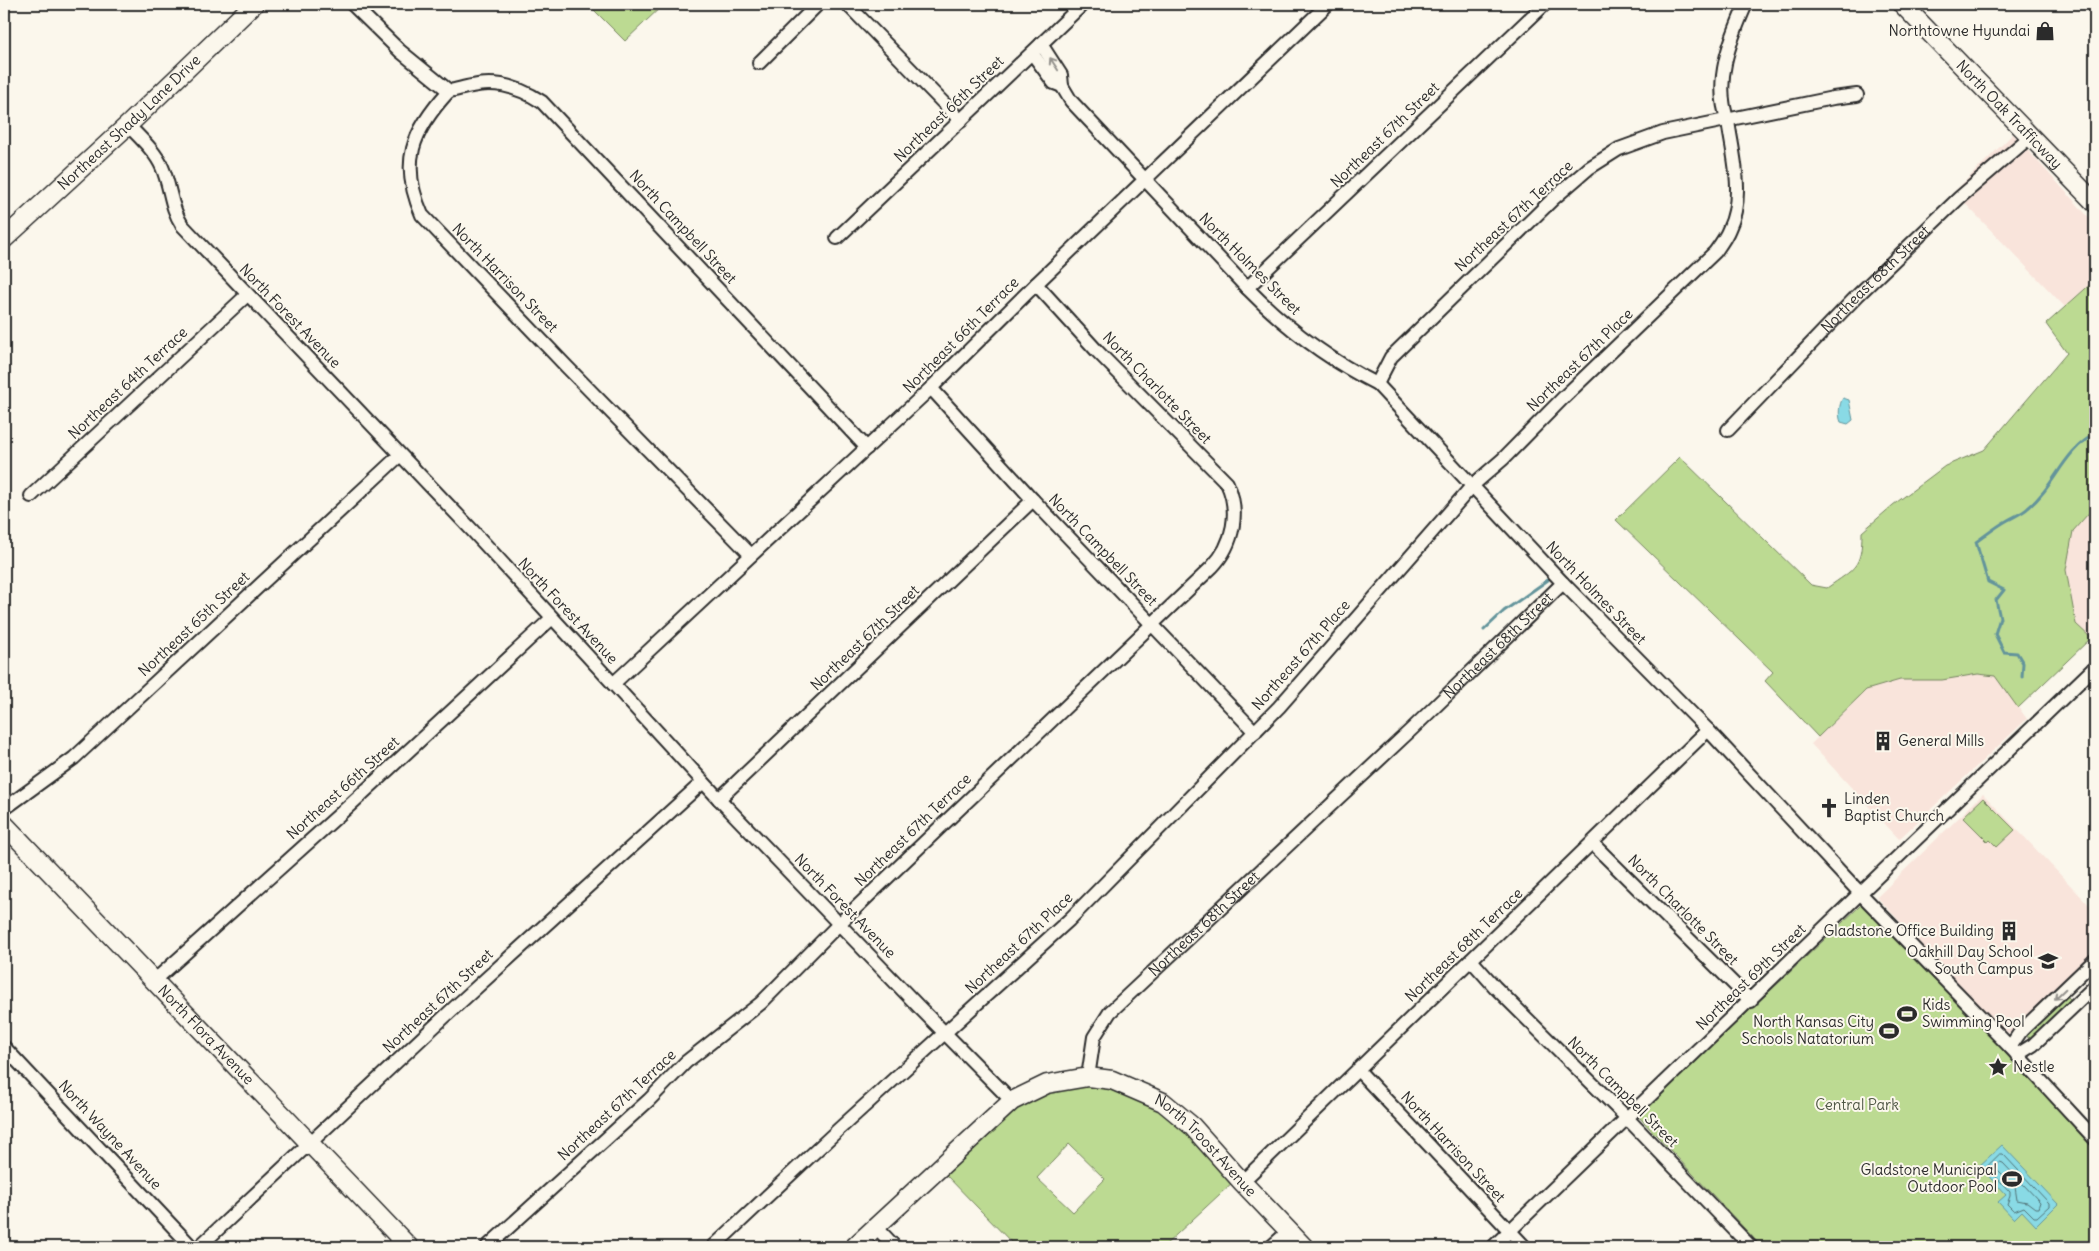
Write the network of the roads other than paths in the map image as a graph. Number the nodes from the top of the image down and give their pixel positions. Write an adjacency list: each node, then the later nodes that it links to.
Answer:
1 (254, 4): 16 (street, Northeast Shady Lane Drive)
2 (352, 4): 12 (street)
3 (818, 4): 11 (street)
4 (846, 4): 14 (street)
5 (1083, 4): 10 (street, Northeast 66th Street)
6 (1328, 4): 18 (street, Northeast 66th Terrace)
7 (1545, 4): 23 (street, Northeast 67th Street)
8 (1746, 4): 15 (street, Northeast 67th Place)
9 (1902, 4): 17 (street, North Oak Trafficway)
10 (1036, 49): 14 (street, Northeast 66th Street); 18 (street, North Holmes Street)
11 (759, 63)
12 (449, 91): 28 (street, North Campbell Street); 34 (street, North Harrison Street)
13 (1857, 95): 15 (street, Northeast 67th Terrace)
14 (961, 121): 20 (street, Northeast 66th Street)
15 (1728, 121): 25 (street, Northeast 67th Terrace); 30 (street, Northeast 67th Place)
16 (128, 125): 21 (street, Northeast Shady Lane Drive); 24 (street, North Forest Avenue)
17 (2031, 136): 19 (street, North Oak Trafficway); 27 (street, Northeast 68th Street)
18 (1145, 181): 22 (street, Northeast 66th Terrace); 23 (street, North Holmes Street)
19 (2095, 203)
20 (838, 238)
21 (4, 239)
22 (1036, 284): 26 (street, Northeast 66th Terrace); 33 (street, North Charlotte Street)
23 (1247, 288): 25 (street, North Holmes Street)
24 (248, 295): 29 (street, North Forest Avenue); 31 (street, Northeast 64th Terrace)
25 (1377, 384): 30 (street, North Holmes Street)
26 (931, 388): 28 (street, Northeast 66th Terrace); 32 (street, North Campbell Street)
27 (1728, 430)
28 (867, 448): 34 (street, Northeast 66th Terrace)
29 (400, 455): 36 (street, North Forest Avenue); 44 (street, Northeast 65th Street)
30 (1473, 485): 35 (street, North Holmes Street); 41 (street, Northeast 67th Place)
31 (31, 496)
32 (1033, 500): 37 (street, North Campbell Street); 43 (street, Northeast 67th Street)
33 (1233, 524): 37 (street, Northeast 67th Terrace)
34 (751, 555): 39 (street, Northeast 66th Terrace)
35 (1562, 583): 40 (street, North Holmes Street); 58 (street, Northeast 68th Street)
36 (552, 618): 39 (street, North Forest Avenue); 51 (street, Northeast 66th Street)
37 (1152, 625): 41 (street, North Campbell Street); 48 (street, Northeast 67th Terrace)
38 (2095, 667): 47 (street, Northeast 69th Street)
39 (613, 684): 42 (street, North Forest Avenue)
40 (1708, 730): 46 (street, Northeast 68th Terrace); 47 (street, North Holmes Street)
41 (1255, 732): 54 (street, Northeast 67th Place)
42 (703, 782): 43 (street, North Forest Avenue); 62 (street, Northeast 67th Street)
43 (719, 799): 48 (street, North Forest Avenue)
44 (4, 809)
45 (4, 824): 51 (street, North Flora Avenue)
46 (1592, 843): 49 (street, Northeast 68th Terrace); 53 (street, North Charlotte Street)
47 (1860, 894): 53 (street, Northeast 69th Street); 56 (street, North Holmes Street)
48 (839, 924): 54 (street, North Forest Avenue); 70 (street, Northeast 67th Terrace)
49 (1471, 960): 57 (street, Northeast 68th Terrace); 60 (street, North Campbell Street)
50 (2095, 960): 56 (street, one-way to 56)
51 (154, 981): 62 (street, North Flora Avenue)
52 (2095, 986): 56 (street)
53 (1751, 1001): 60 (street, Northeast 69th Street)
54 (944, 1033): 59 (street, North Forest Avenue); 71 (street, Northeast 67th Place)
55 (4, 1047): 67 (street, North Wayne Avenue)
56 (2014, 1051): 61 (street, North Holmes Street)
57 (1358, 1070): 63 (street, Northeast 68th Terrace); 66 (street, North Harrison Street)
58 (1088, 1077): 59 (street); 63 (street, North Troost Avenue)
59 (1012, 1101): 64 (street)
60 (1627, 1118): 66 (street, Northeast 69th Street); 78 (street, North Campbell Street)
61 (2095, 1138)
62 (309, 1143): 68 (street, Northeast 67th Street); 69 (street, North Flora Avenue)
63 (1242, 1182): 65 (street, North Troost Avenue)
64 (876, 1227): 72 (street); 73 (street)
65 (1289, 1231): 74 (street); 75 (street, North Troost Avenue)
66 (1510, 1231): 76 (street, Northeast 69th Street); 77 (street, North Harrison Street)
67 (192, 1247)
68 (199, 1247)
69 (409, 1247)
70 (487, 1247)
71 (713, 1247)
72 (854, 1247)
73 (895, 1247)
74 (1272, 1247)
75 (1304, 1247)
76 (1493, 1247)
77 (1525, 1247)
78 (1751, 1247)

